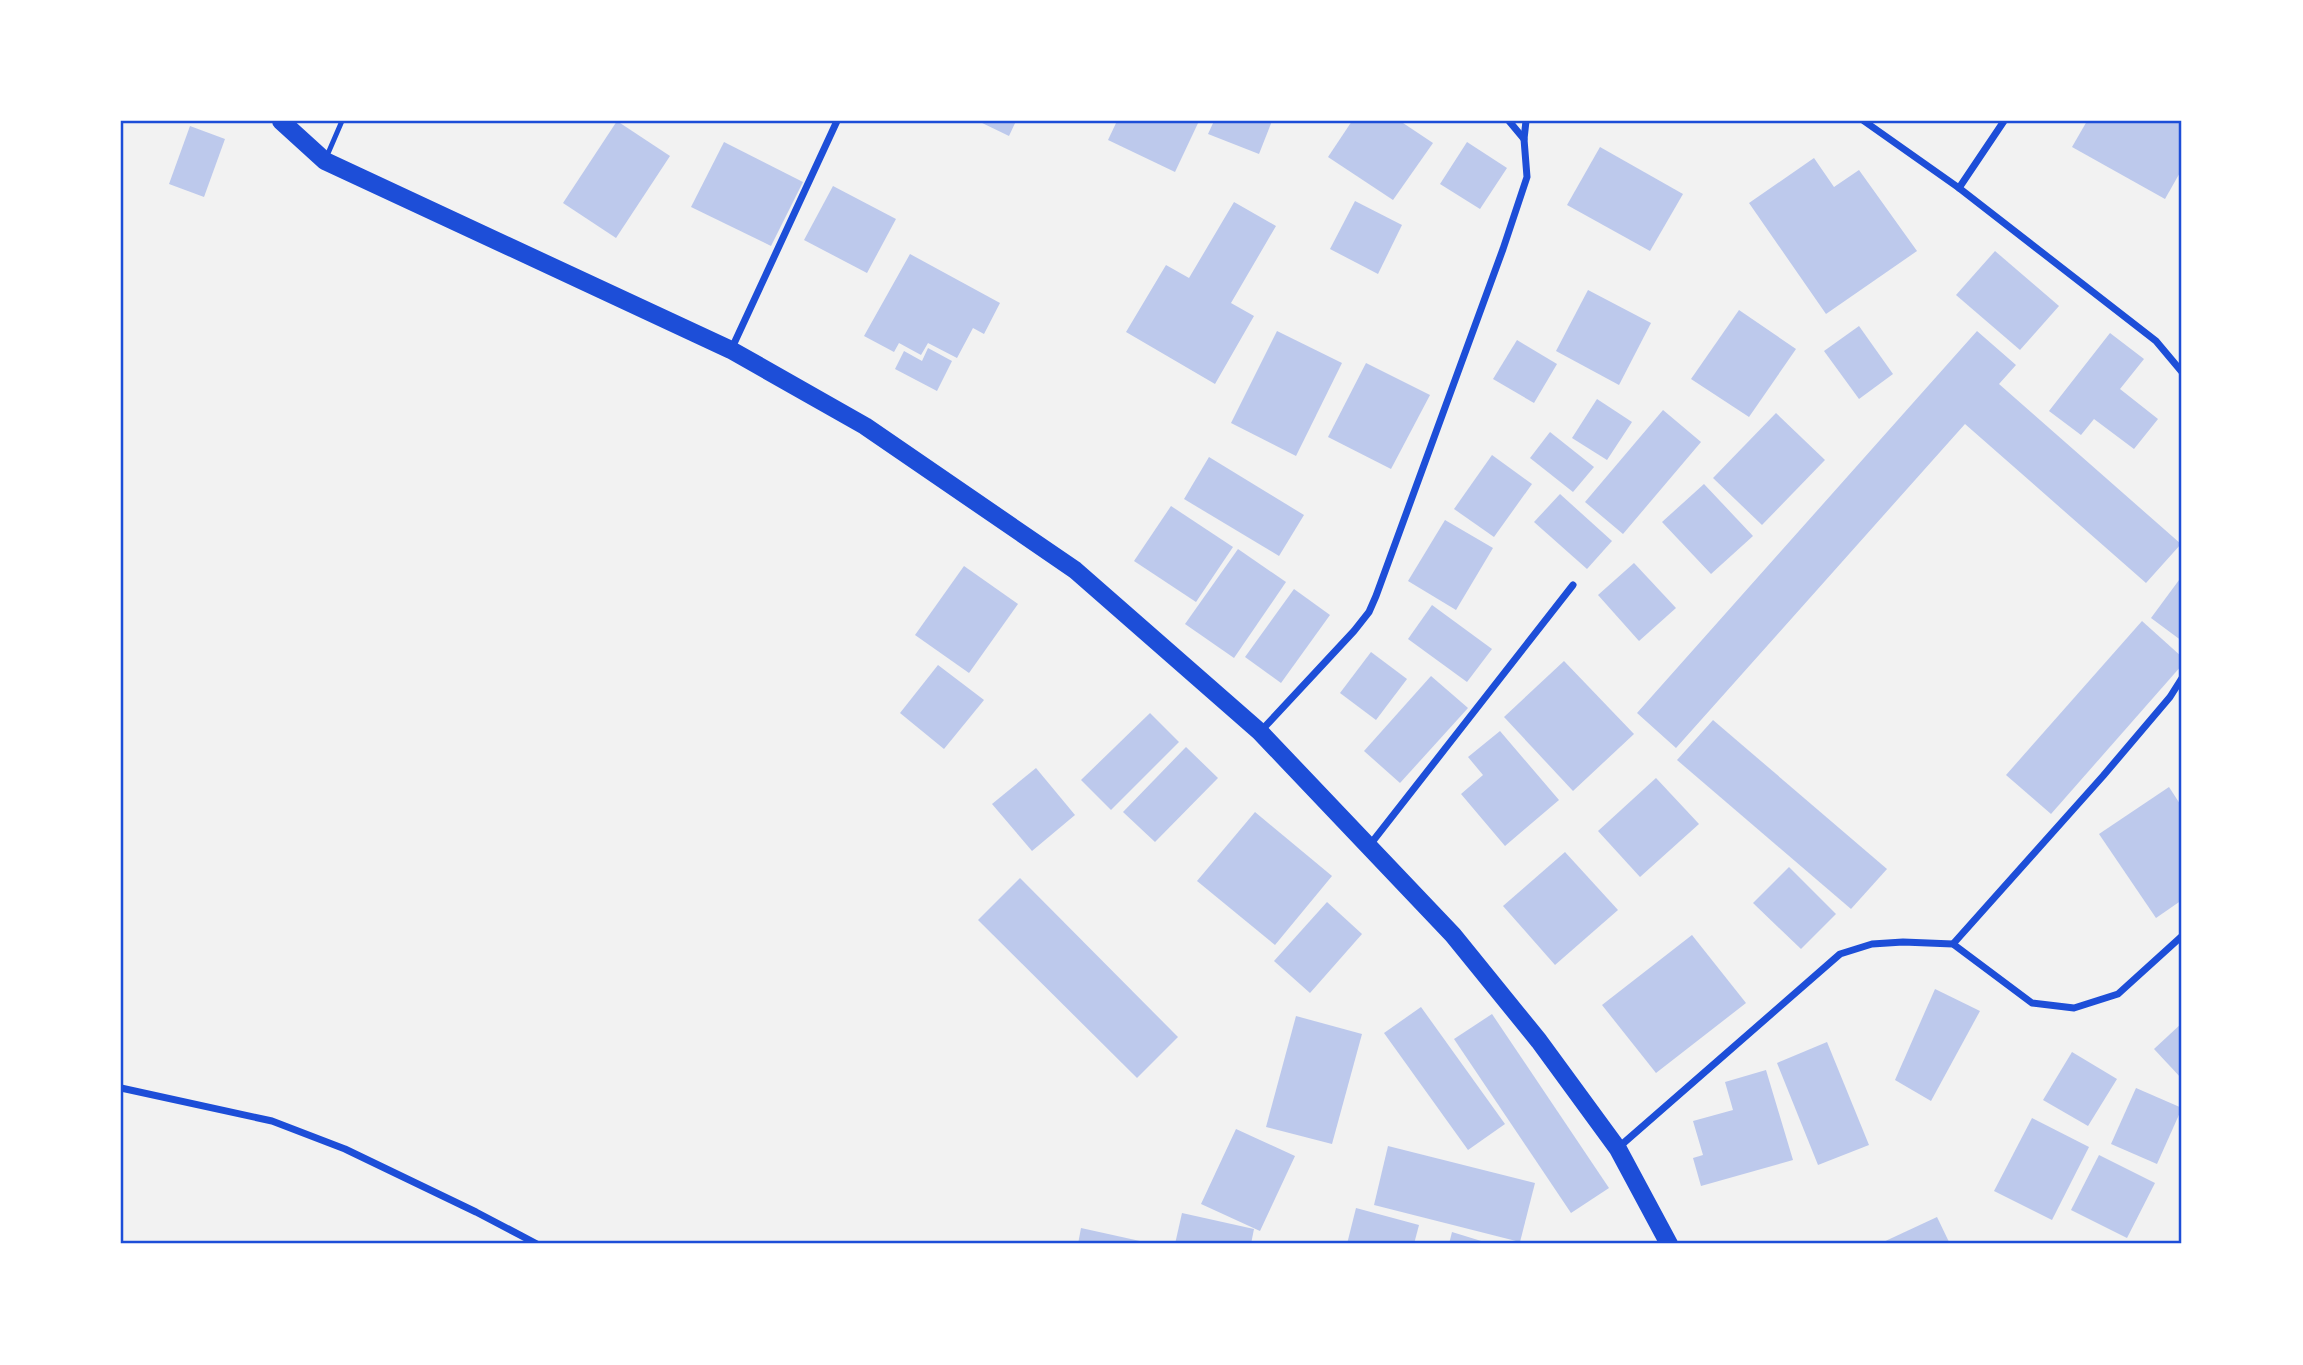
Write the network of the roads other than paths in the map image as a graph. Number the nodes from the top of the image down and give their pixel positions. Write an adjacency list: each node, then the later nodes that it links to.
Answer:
1 (281, 121): 9 (main road)
2 (342, 121): 9 (lane)
3 (837, 121): 11 (street)
4 (1509, 121): 8 (street)
5 (1526, 121): 8 (street)
6 (1864, 121): 10 (street)
7 (2004, 121): 10 (street)
8 (1524, 139): 15 (street)
9 (325, 161): 11 (main road)
10 (1959, 188): 12 (street)
11 (731, 351): 15 (main road)
12 (2182, 372)
13 (1573, 585): 16 (street)
14 (2182, 678): 18 (street)
15 (1260, 732): 16 (main road)
16 (1369, 846): 20 (main road)
17 (2182, 936): 18 (street)
18 (1953, 944): 20 (street)
19 (121, 1088): 21 (street)
20 (1618, 1149): 22 (main road)
21 (537, 1244)
22 (1670, 1244)

